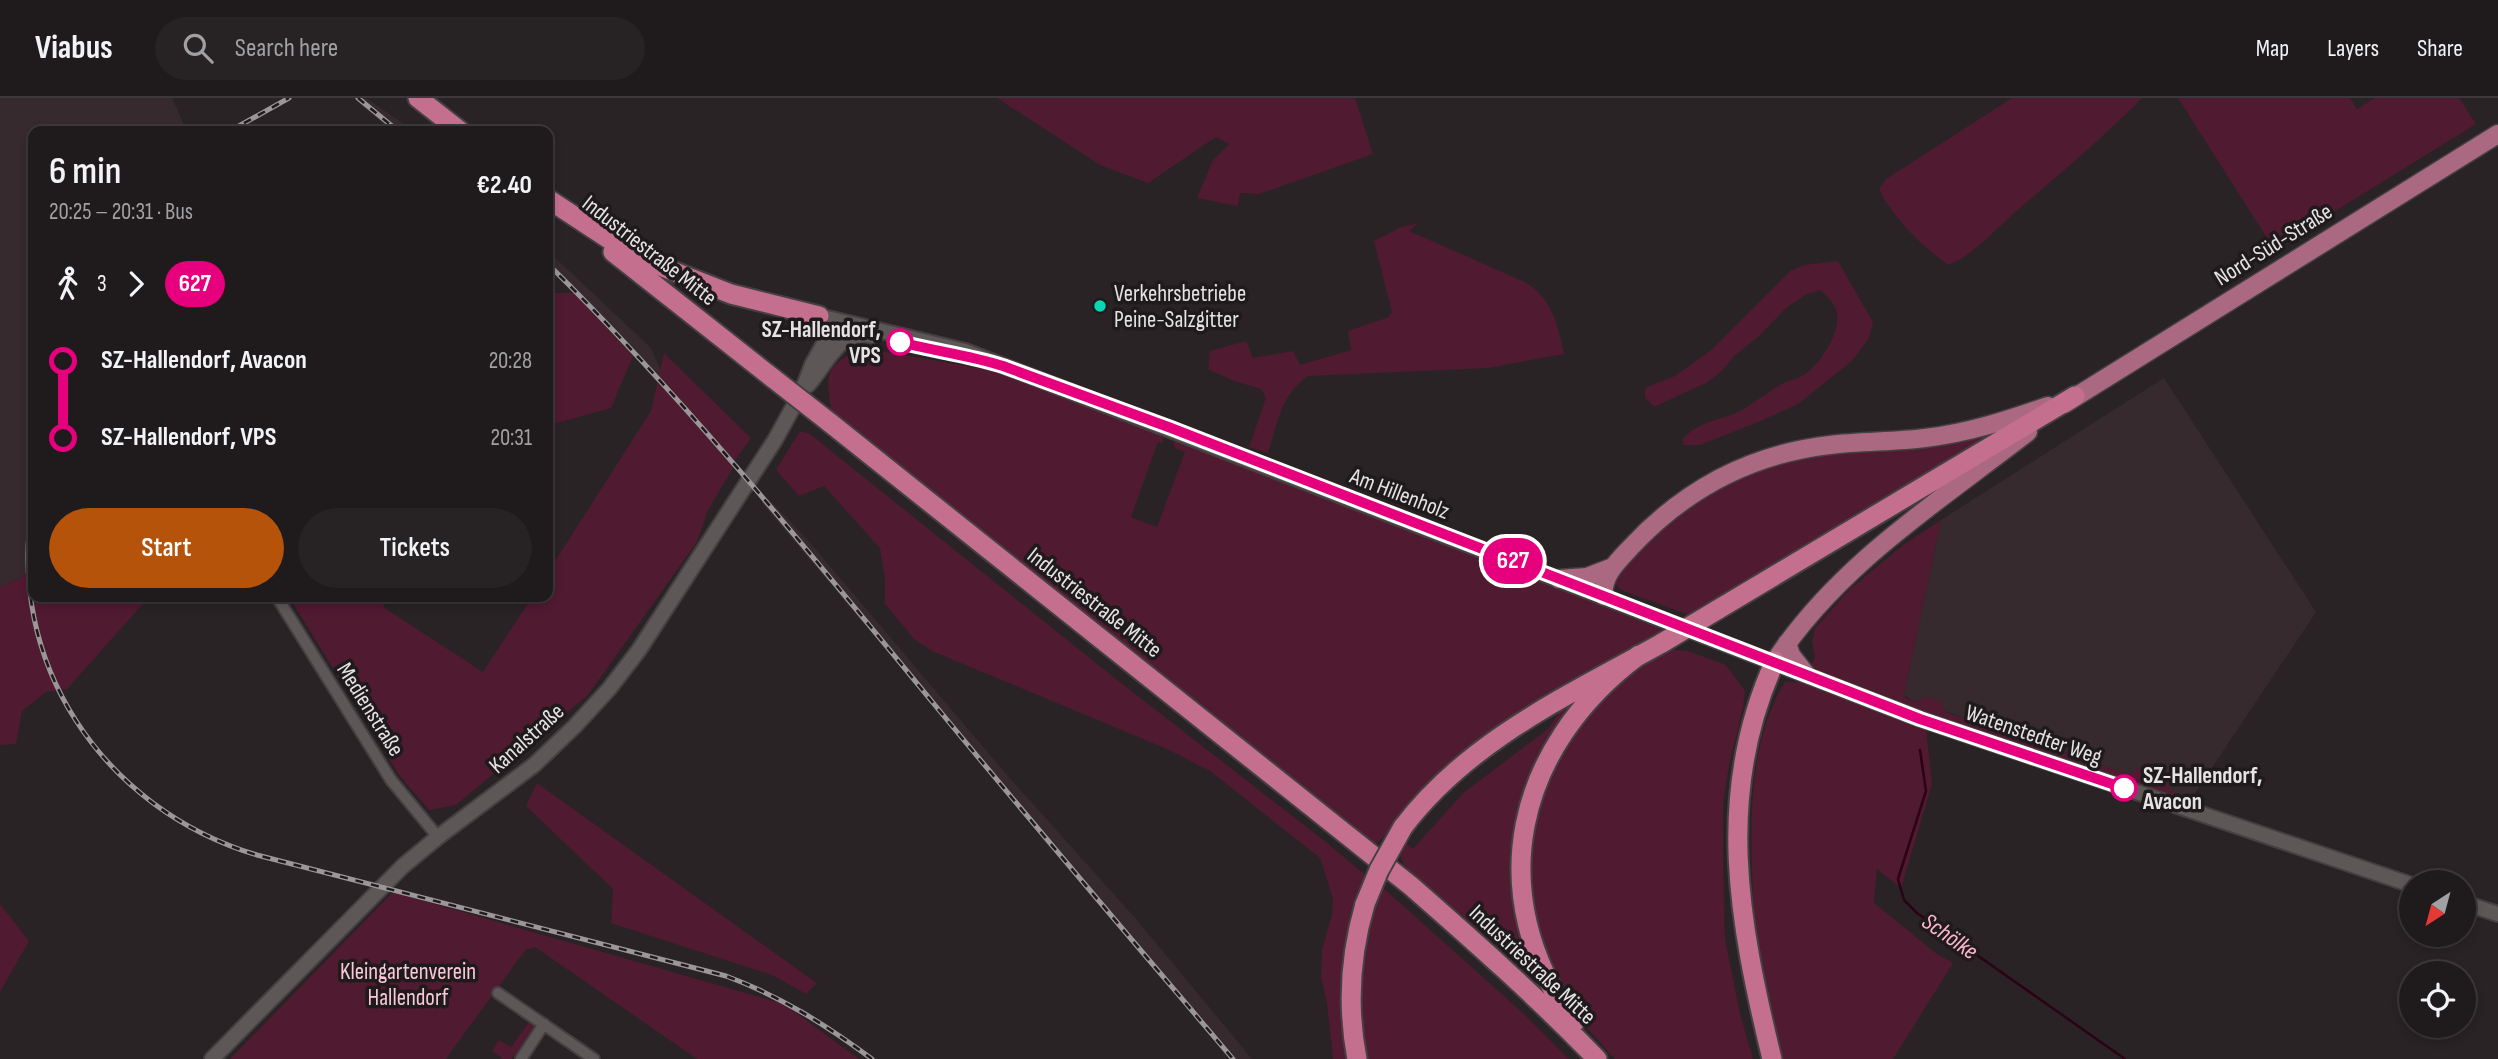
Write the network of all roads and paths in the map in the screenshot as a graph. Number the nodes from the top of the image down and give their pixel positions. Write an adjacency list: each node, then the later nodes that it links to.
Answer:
1 (418, 98): 2 (highway)
2 (454, 126)
3 (2498, 134): 12 (main road, Nord-Süd-Straße)
4 (553, 203): 6 (highway)
5 (553, 204): 32 (highway, Industriestraße Mitte, bridge)
6 (819, 316): 7 (street, Am Hillenholz); 8 (street)
7 (857, 324): 8 (street); 10 (street, Am Hillenholz)
8 (834, 332): 9 (street); 11 (street, Kanalstraße)
9 (836, 348): 10 (street, Am Hillenholz); 11 (street, Kanalstraße)
10 (981, 358): 14 (street, Am Hillenholz)
11 (802, 391): 22 (street, Kanalstraße)
12 (2075, 396): 13 (main road); 17 (main road); 18 (highway, bridge)
13 (1613, 568): 14 (main road); 15 (main road)
14 (1559, 579): 15 (street, Am Hillenholz)
15 (1604, 596): 19 (street, Am Hillenholz)
16 (280, 602): 22 (street, Medienstraße)
17 (1787, 643): 19 (main road); 20 (main road)
18 (1639, 655): 31 (highway, bridge); 32 (highway)
19 (1775, 661): 20 (street, Am Hillenholz); 33 (highway)
20 (1805, 673): 21 (street, Am Hillenholz)
21 (1920, 719): 23 (street, Watenstedter Weg)
22 (438, 837): 28 (street, Kanalstraße)
23 (2399, 881)
24 (2476, 907): 25 (street)
25 (2498, 914)
26 (498, 993): 27 (street)
27 (544, 1024): 29 (street); 30 (street)
28 (212, 1059)
29 (521, 1059)
30 (594, 1059)
31 (1357, 1059)
32 (1599, 1059)
33 (1772, 1059)

